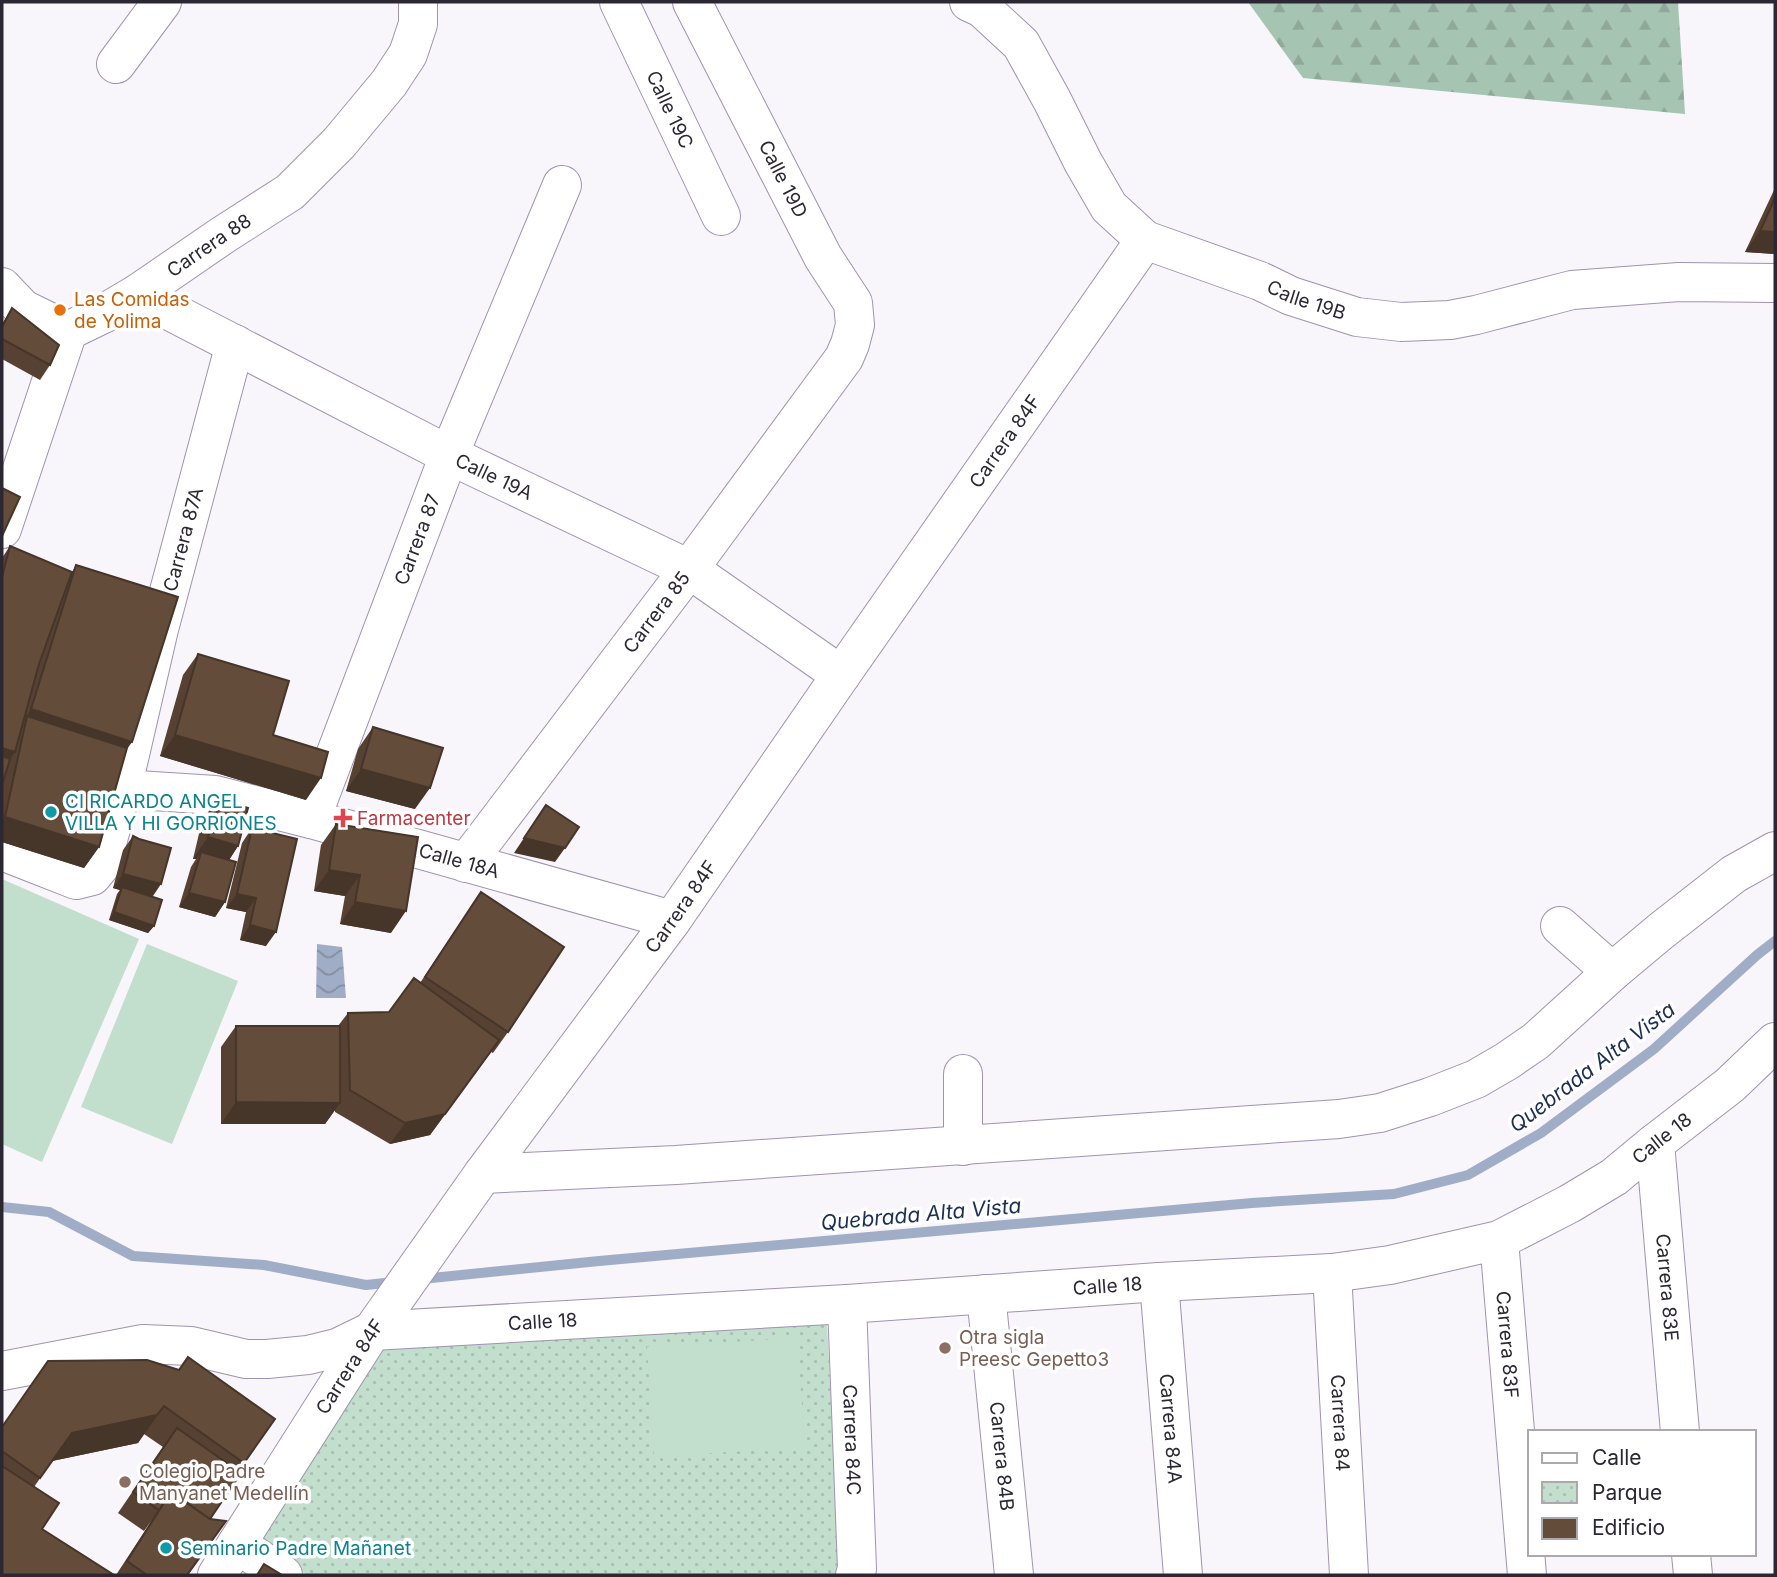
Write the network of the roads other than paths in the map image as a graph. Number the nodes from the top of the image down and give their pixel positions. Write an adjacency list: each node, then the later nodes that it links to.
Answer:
1 (162, 2): 6 (street)
2 (418, 2): 12 (street, Carrera 88)
3 (620, 2): 8 (street, Calle 19C)
4 (692, 2): 15 (street, Calle 19D)
5 (969, 2): 9 (street, Calle 19B)
6 (116, 64)
7 (562, 185): 16 (street, Carrera 87)
8 (720, 216)
9 (1146, 240): 10 (street, Calle 19B); 19 (street, Carrera 84F)
10 (1775, 283)
11 (2, 286): 13 (street)
12 (137, 294): 13 (street, Carrera 88); 14 (street, Calle 19A)
13 (68, 331): 17 (street)
14 (235, 344): 16 (street, Calle 19A); 20 (street, Carrera 87A)
15 (844, 358): 18 (street, Carrera 85)
16 (449, 455): 18 (street, Calle 19A); 21 (street, Carrera 87)
17 (2, 529)
18 (689, 569): 19 (street, Calle 19A); 24 (street, Carrera 85)
19 (841, 675): 25 (street, Carrera 84F)
20 (122, 789): 21 (street, Calle 18A); 22 (street, Carrera 87A)
21 (311, 819): 24 (street, Calle 18A)
22 (2, 851)
23 (1775, 851): 27 (street)
24 (466, 863): 25 (street, Calle 18A)
25 (672, 920): 32 (street, Carrera 84F)
26 (1560, 926): 27 (street)
27 (1612, 972): 31 (street)
28 (1775, 1042): 30 (street, Calle 18)
29 (963, 1074): 31 (street)
30 (1655, 1143): 33 (street, Calle 18); 40 (street, Carrera 83E)
31 (963, 1146): 32 (street)
32 (483, 1174): 38 (street, Carrera 84F)
33 (1499, 1240): 34 (street, Calle 18); 48 (street, Carrera 83F)
34 (1332, 1273): 35 (street, Calle 18); 47 (street, Carrera 84)
35 (1159, 1282): 36 (street, Calle 18); 46 (street, Carrera 84A)
36 (986, 1294): 37 (street, Calle 18); 45 (street, Carrera 84B)
37 (847, 1304): 38 (street, Calle 18); 44 (street, Carrera 84C)
38 (372, 1331): 39 (street); 42 (street, Carrera 84F)
39 (2, 1371)
40 (1680, 1430)
41 (1691, 1556): 49 (street)
42 (227, 1560): 43 (street)
43 (283, 1575)
44 (855, 1575)
45 (1014, 1575)
46 (1183, 1575)
47 (1349, 1575)
48 (1527, 1575)
49 (1693, 1575)

